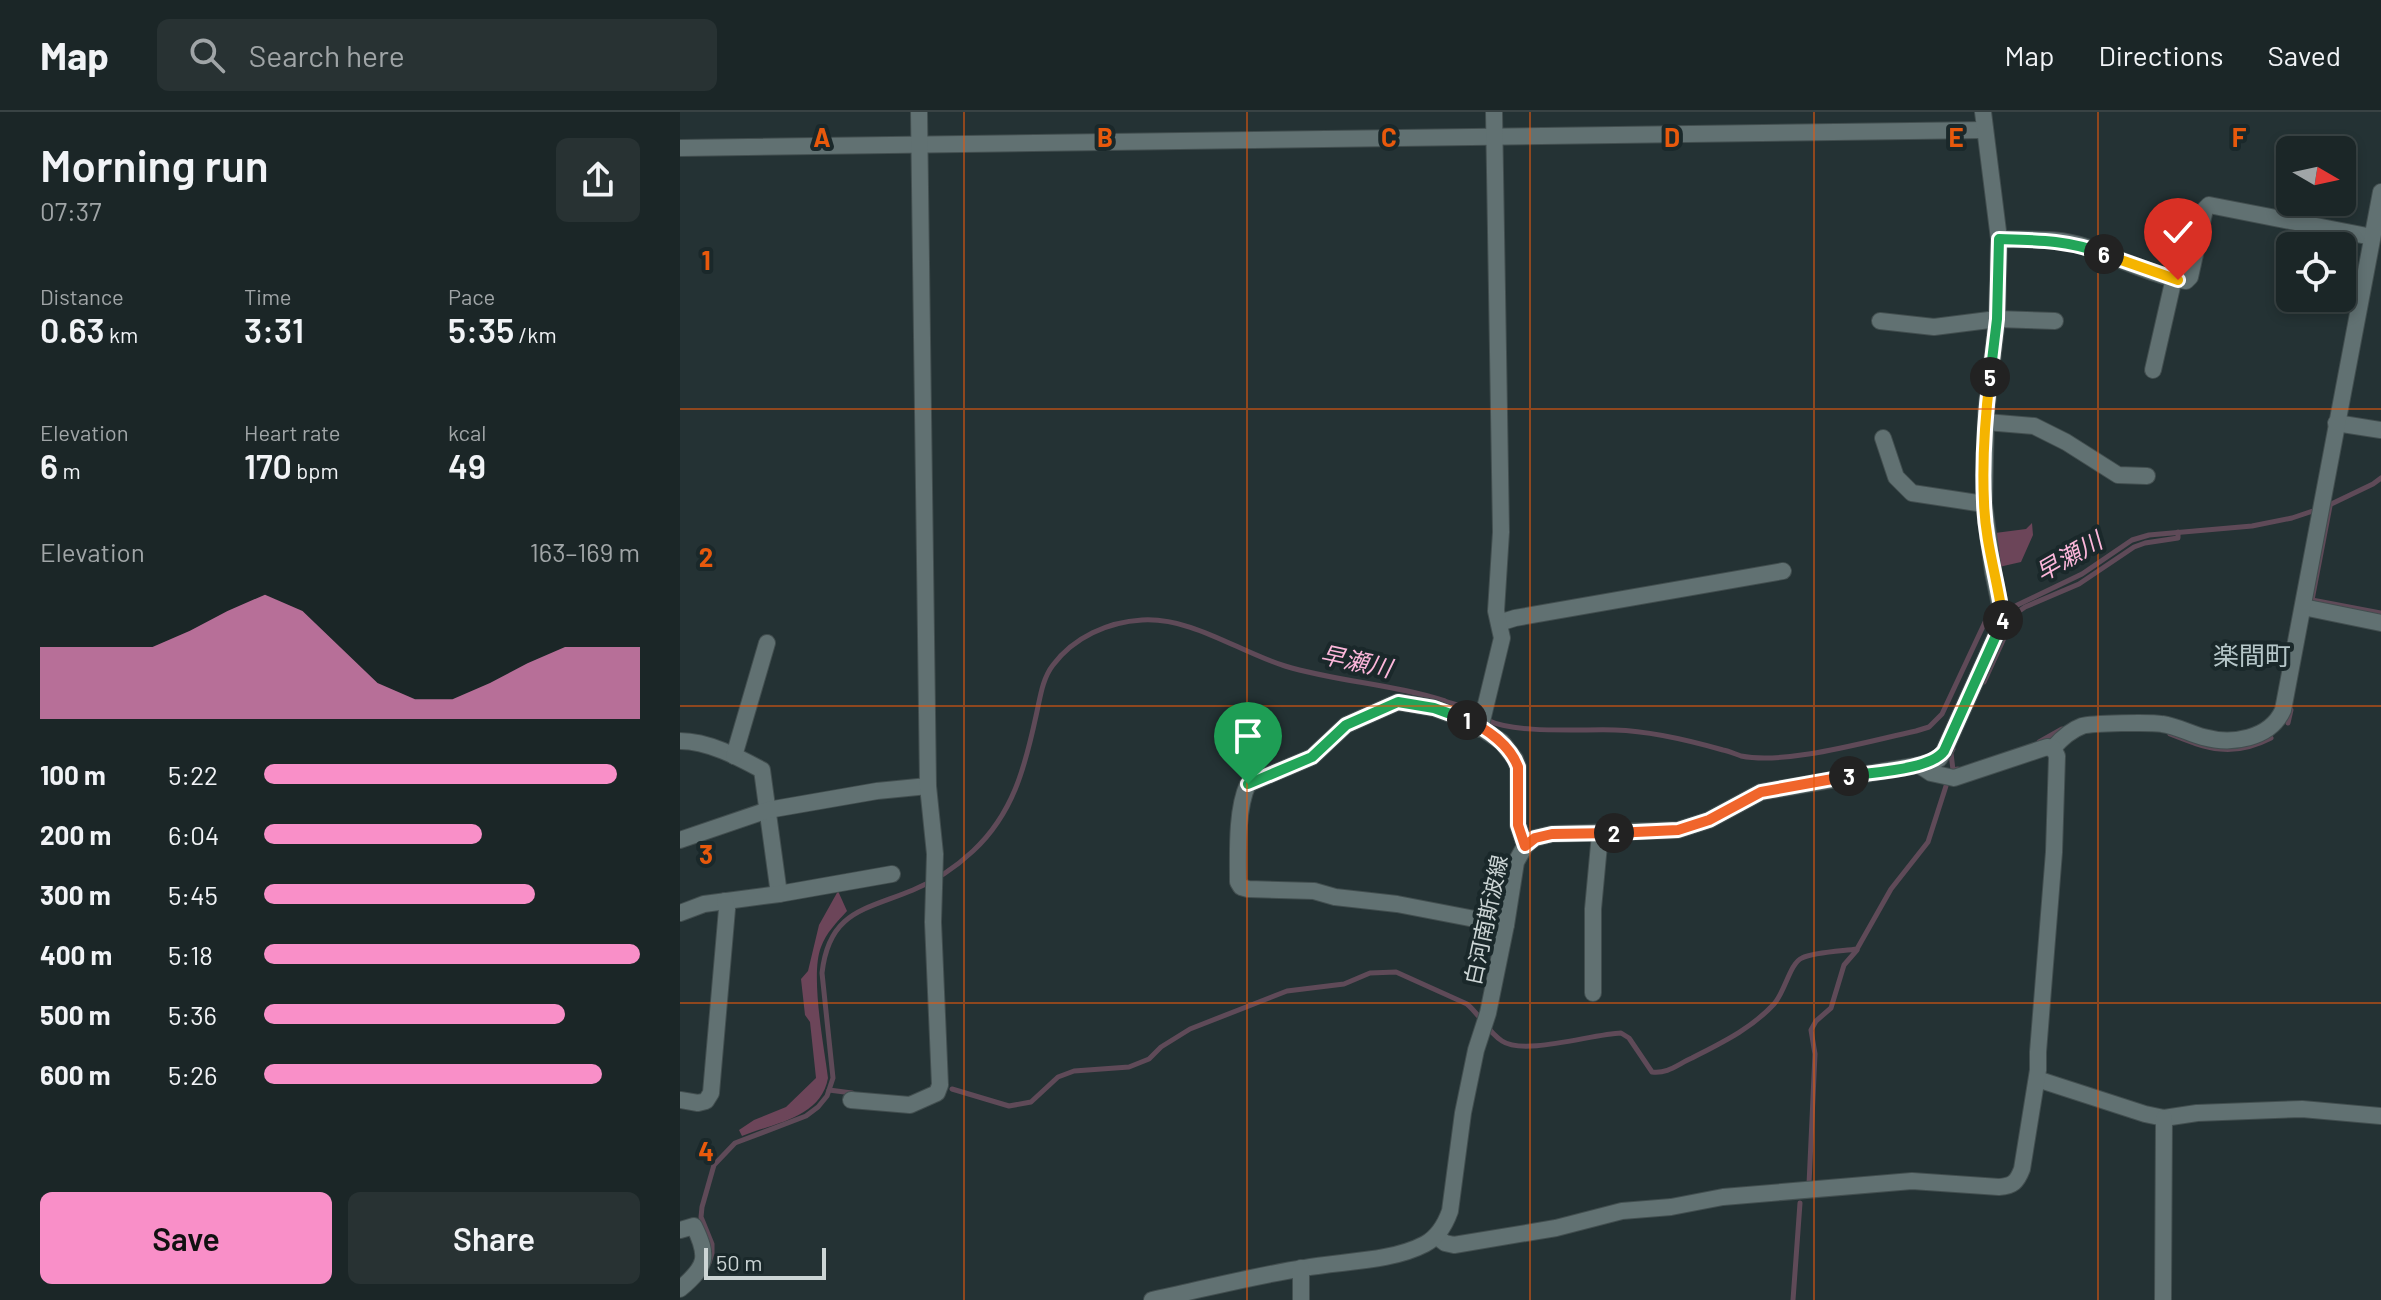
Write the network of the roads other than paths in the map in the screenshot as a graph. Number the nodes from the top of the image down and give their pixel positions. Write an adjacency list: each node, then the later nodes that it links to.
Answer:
1 (919, 112): 6 (street)
2 (1494, 112): 5 (street)
3 (1983, 112): 4 (street)
4 (1985, 130): 5 (street); 10 (street)
5 (1494, 136): 6 (street); 24 (street)
6 (920, 145): 7 (street); 32 (street)
7 (680, 148)
8 (2381, 192): 9 (street)
9 (2372, 237): 11 (street); 17 (street)
10 (1999, 239): 11 (street); 12 (street)
11 (2174, 278): 15 (street)
12 (1997, 319): 13 (street); 14 (street); 16 (street)
13 (1880, 321)
14 (2055, 321)
15 (2153, 370)
16 (1986, 422): 20 (street); 21 (street)
17 (2336, 423): 18 (street); 23 (street)
18 (2381, 430)
19 (1883, 438): 21 (street)
20 (2147, 476)
21 (1984, 504): 31 (street, 白河南斯波線)
22 (1783, 571): 24 (street)
23 (2303, 607): 25 (street); 29 (street)
24 (1499, 623): 27 (street)
25 (2381, 623)
26 (767, 643): 30 (street)
27 (1482, 721): 36 (street); 41 (street)
28 (680, 741): 30 (street)
29 (2053, 748): 31 (street); 43 (street)
30 (734, 756): 33 (street)
31 (1919, 765): 34 (street, 白河南斯波線)
32 (928, 786): 33 (street); 45 (street)
33 (768, 810): 35 (street); 38 (street)
34 (1600, 834): 36 (street, 白河南斯波線); 42 (street)
35 (680, 840)
36 (1525, 846): 41 (street, 白河南斯波線)
37 (892, 874): 38 (street)
38 (779, 894): 39 (street)
39 (725, 901): 40 (street); 44 (street)
40 (680, 913)
41 (1506, 925): 49 (street, 白河南斯波線)
42 (1593, 993)
43 (2037, 1079): 47 (street); 49 (street)
44 (680, 1100)
45 (851, 1100)
46 (2381, 1116): 47 (street)
47 (2164, 1118): 54 (street)
48 (680, 1230): 51 (street)
49 (1436, 1236): 50 (street)
50 (1301, 1268): 52 (street); 53 (street)
51 (680, 1289)
52 (1152, 1300)
53 (1301, 1300)
54 (2163, 1300)

